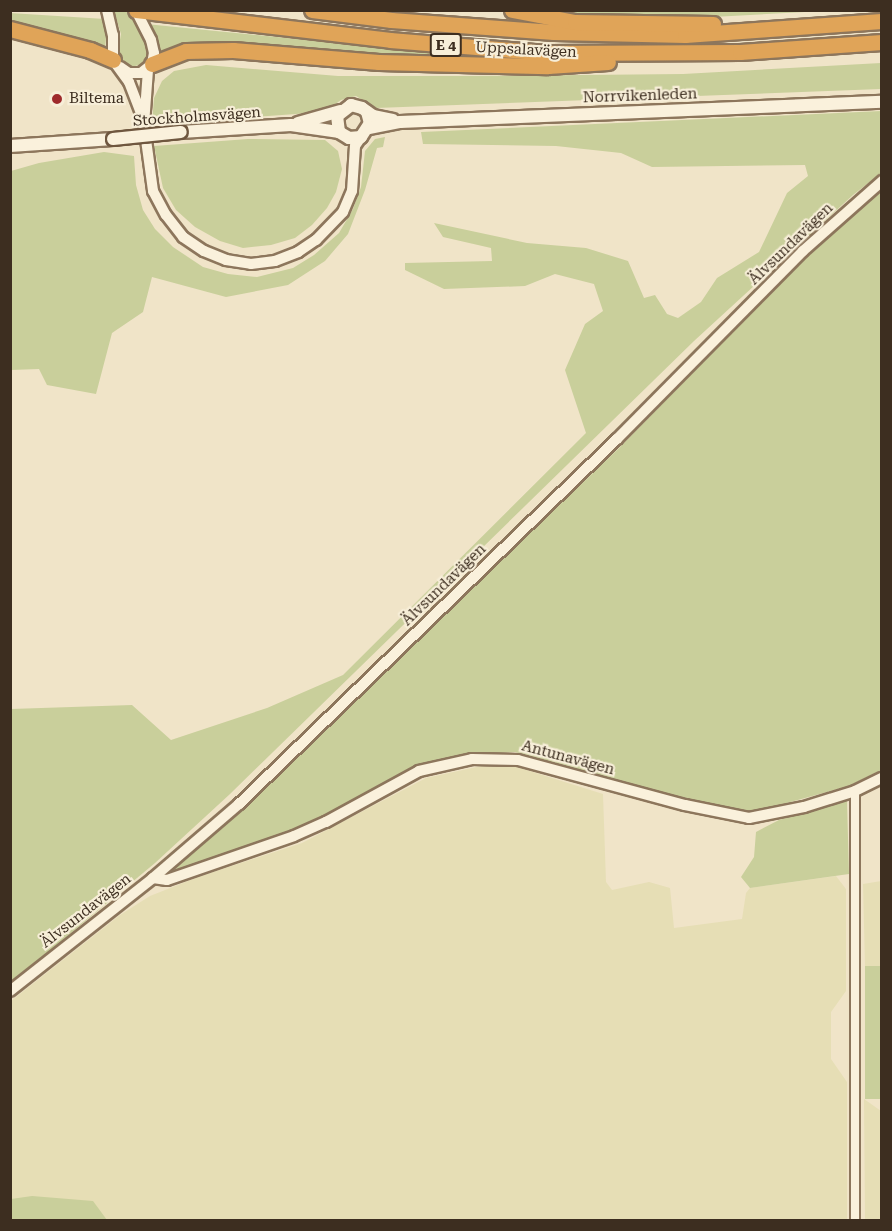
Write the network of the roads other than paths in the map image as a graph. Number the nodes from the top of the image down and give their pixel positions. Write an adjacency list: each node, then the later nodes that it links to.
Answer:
1 (107, 10): 11 (street)
2 (136, 10): 5 (highway, Uppsalavägen / E 4); 12 (street)
3 (312, 10): 7 (highway, Uppsalavägen / E 4)
4 (512, 10): 7 (highway)
5 (154, 12): 10 (highway, Uppsalavägen / E 4)
6 (882, 21): 7 (highway, Uppsalavägen / E 4)
7 (818, 26)
8 (10, 29): 11 (highway)
9 (882, 42): 10 (highway, Uppsalavägen / E 4)
10 (740, 52): 12 (highway)
11 (115, 63): 12 (street); 17 (street)
12 (150, 67): 17 (street)
13 (882, 102): 16 (main road, Norrvikenleden)
14 (340, 111): 15 (main road); 18 (main road, Stockholmsvägen); 20 (main road)
15 (367, 112): 16 (main road, Norrvikenleden); 19 (main road)
16 (399, 122): 19 (main road, Norrvikenleden)
17 (144, 125): 24 (street)
18 (291, 125): 20 (main road, Stockholmsvägen); 21 (main road, Stockholmsvägen, bridge)
19 (365, 132): 20 (main road); 24 (street)
20 (341, 134): 24 (street)
21 (109, 139): 22 (main road, Stockholmsvägen); 23 (main road, Stockholmsvägen)
22 (10, 146)
23 (10, 154)
24 (356, 169)
25 (882, 181): 28 (street, Älvsundavägen)
26 (882, 778): 27 (street, Antunavägen)
27 (855, 791): 28 (street, Antunavägen); 30 (street)
28 (153, 878): 29 (street, Älvsundavägen)
29 (10, 991)
30 (855, 1221)

